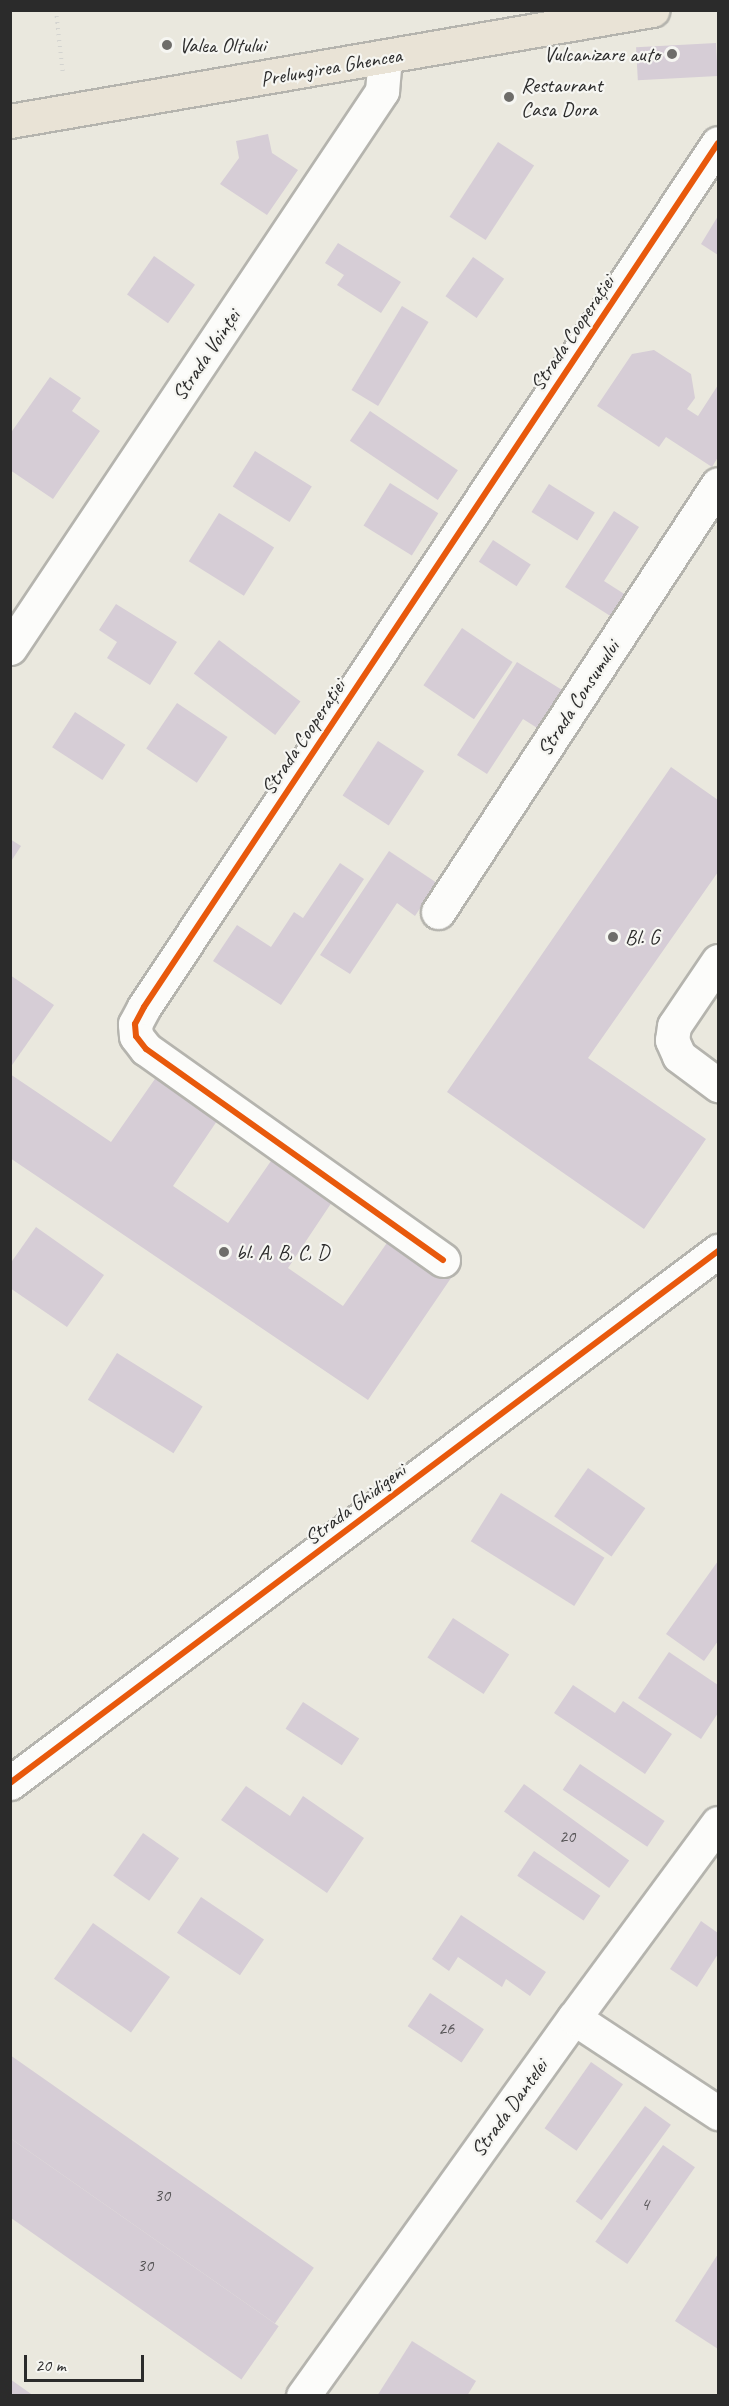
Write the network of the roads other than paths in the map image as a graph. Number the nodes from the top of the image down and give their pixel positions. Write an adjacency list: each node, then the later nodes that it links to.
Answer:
1 (652, 10): 2 (main road, Prelungirea Ghencea)
2 (385, 57): 3 (main road, Prelungirea Ghencea); 6 (street, Strada Voinței)
3 (10, 121)
4 (718, 143): 11 (street, Strada Cooperației)
5 (718, 484): 7 (street, Strada Consumului)
6 (10, 648)
7 (438, 912)
8 (718, 961): 9 (street)
9 (718, 1085)
10 (718, 1251): 12 (street, Strada Ghidigeni)
11 (443, 1260)
12 (10, 1783)
13 (718, 1823): 14 (street, Strada Dantelei)
14 (574, 2018): 15 (street); 16 (street, Strada Dantelei)
15 (718, 2113)
16 (303, 2396)

